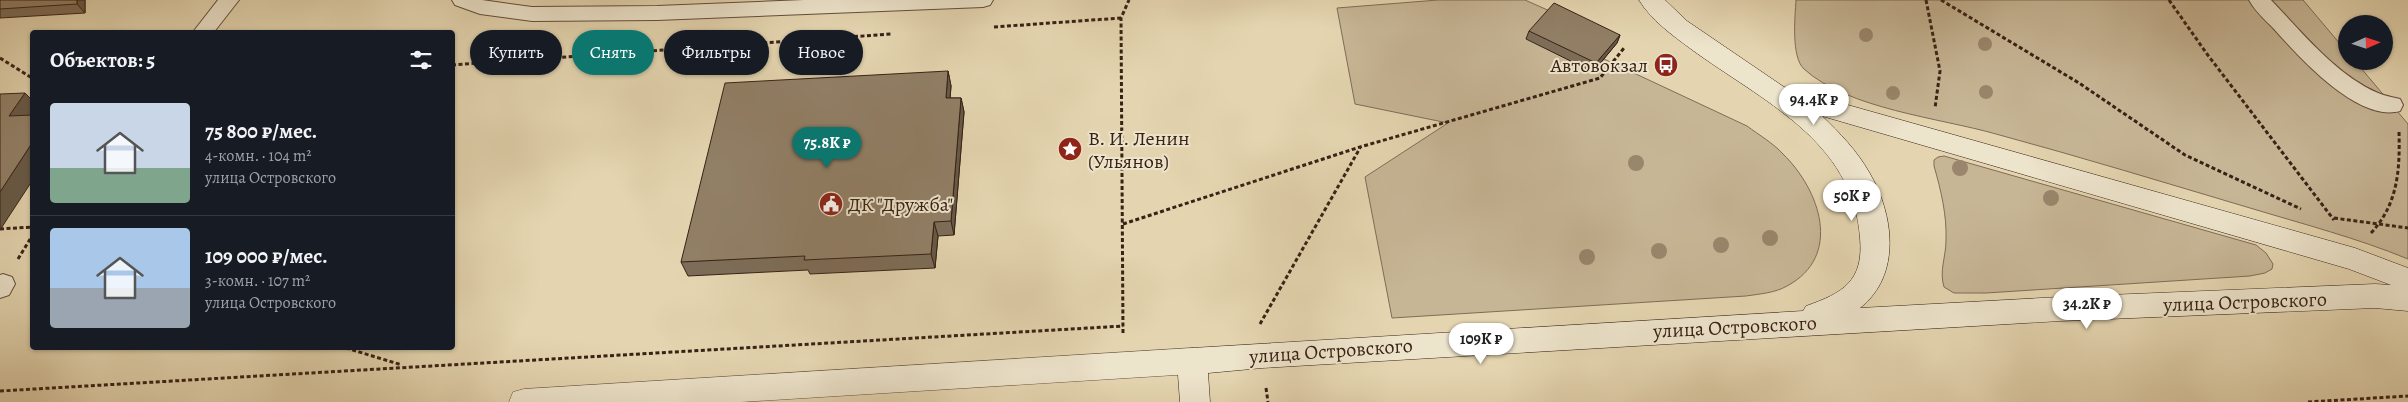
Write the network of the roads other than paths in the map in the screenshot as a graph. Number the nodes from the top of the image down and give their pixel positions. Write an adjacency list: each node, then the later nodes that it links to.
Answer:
1 (228, 0): 7 (lane)
2 (462, 0): 6 (lane)
3 (983, 0): 6 (lane)
4 (1651, 0): 8 (street)
5 (2259, 0): 9 (lane)
6 (899, 1)
7 (205, 30)
8 (1780, 95): 10 (street); 12 (street)
9 (2392, 105)
10 (2408, 280)
11 (2408, 299): 12 (street, улица Островского)
12 (1768, 326): 13 (street, улица Островского)
13 (1192, 361): 14 (street, улица Островского); 16 (street)
14 (565, 401): 15 (street, улица Островского)
15 (524, 402)
16 (1195, 402)

